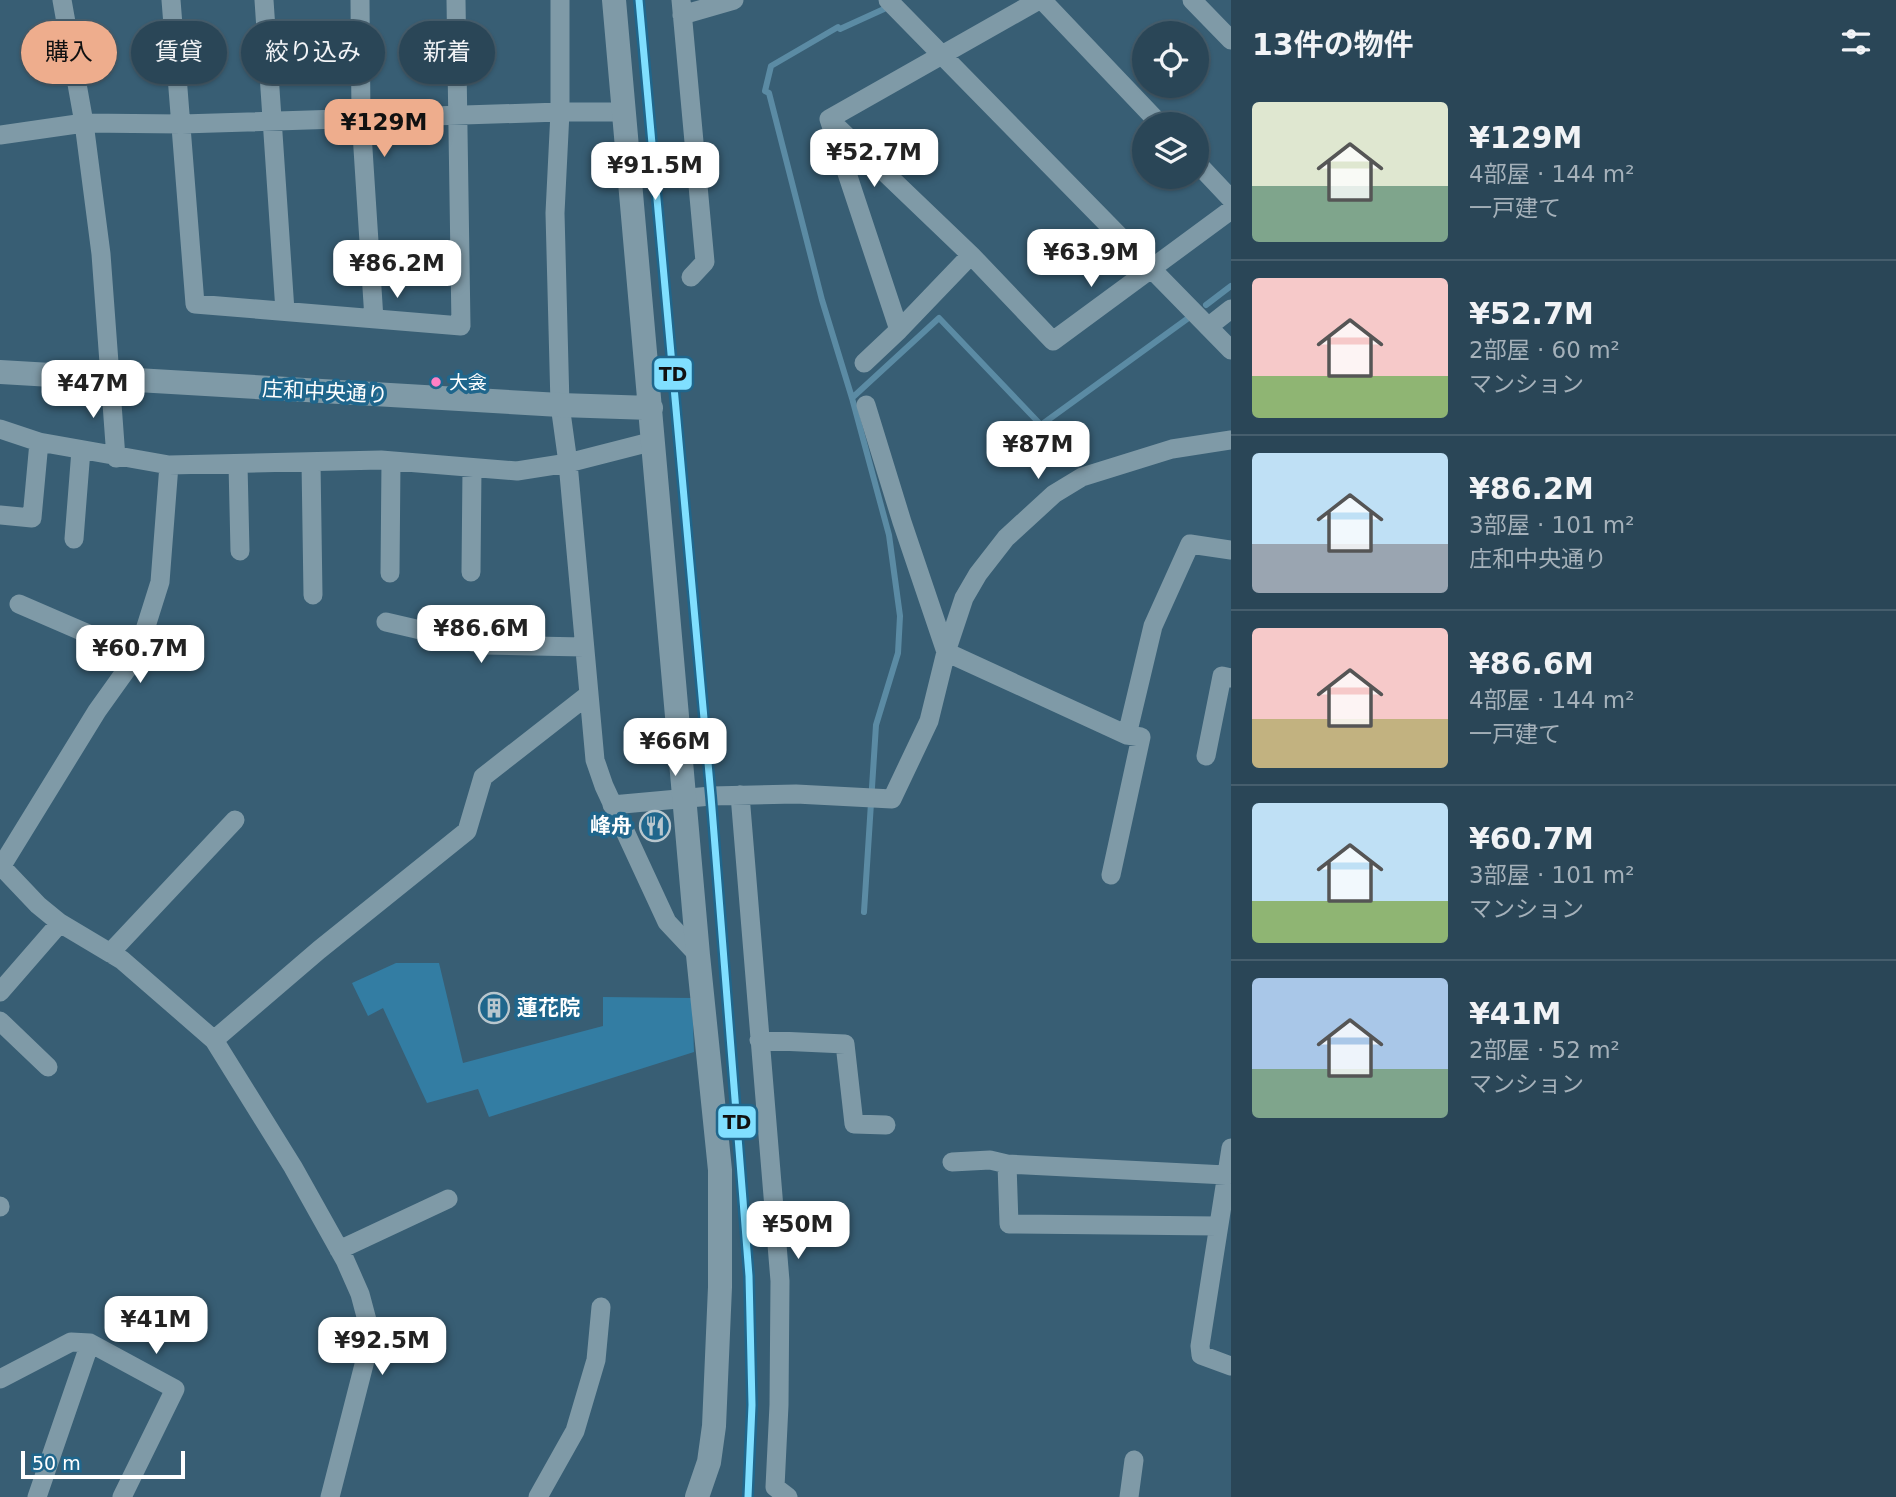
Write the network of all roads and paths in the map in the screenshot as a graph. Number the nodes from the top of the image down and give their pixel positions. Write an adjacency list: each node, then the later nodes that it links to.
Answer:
1 (62, 0): 22 (street)
2 (171, 0): 23 (street)
3 (264, 0): 21 (street)
4 (359, 0): 19 (street)
5 (456, 0): 18 (street)
6 (560, 0): 15 (street)
7 (614, 0): 16 (street)
8 (734, 0): 12 (street)
9 (888, 0): 14 (street)
10 (1041, 0): 14 (street); 17 (street)
11 (1192, 0): 13 (street)
12 (682, 7): 30 (street)
13 (1231, 40)
14 (942, 54): 20 (street); 29 (street)
15 (560, 112): 16 (street); 18 (street); 40 (street)
16 (624, 112): 42 (street)
17 (1148, 112)
18 (457, 115): 19 (street); 33 (street)
19 (361, 118): 21 (street); 33 (street)
20 (829, 119): 28 (street); 35 (street)
21 (273, 120): 23 (street); 32 (street)
22 (84, 123): 23 (street); 24 (street); 39 (street)
23 (182, 124): 32 (street)
24 (0, 135)
25 (1209, 176): 26 (street)
26 (1231, 199)
27 (1231, 210): 29 (street)
28 (971, 255): 29 (street); 35 (street)
29 (1152, 270): 34 (street)
30 (691, 277)
31 (1231, 309): 34 (street)
32 (285, 311): 33 (street)
33 (374, 319)
34 (1208, 327): 36 (street)
35 (899, 330): 37 (street)
36 (1231, 351)
37 (864, 363)
38 (0, 372): 39 (street, 庄和中央通り)
39 (109, 379): 40 (street, 庄和中央通り); 48 (street)
40 (560, 405): 42 (street, 庄和中央通り); 51 (street)
41 (866, 405): 65 (street)
42 (651, 408): 45 (street)
43 (0, 429): 46 (street)
44 (1231, 440): 65 (street)
45 (654, 441): 51 (street); 72 (street)
46 (39, 442): 47 (street); 55 (street)
47 (81, 450): 48 (street); 56 (street)
48 (116, 458): 53 (street)
49 (391, 461): 50 (street); 54 (street); 60 (street)
50 (311, 462): 52 (street); 61 (street)
51 (568, 463): 54 (street); 64 (street)
52 (238, 464): 53 (street); 58 (street)
53 (169, 465): 66 (street)
54 (472, 468): 59 (street)
55 (0, 515)
56 (74, 539)
57 (1231, 550): 69 (street)
58 (240, 551)
59 (471, 572)
60 (390, 573)
61 (313, 595)
62 (19, 604): 66 (street)
63 (386, 622): 64 (street)
64 (584, 647): 68 (street)
65 (946, 652): 69 (street); 71 (street)
66 (137, 655): 75 (street)
67 (1231, 678): 70 (street)
68 (588, 695): 73 (street); 83 (street)
69 (1127, 735): 76 (street)
70 (1206, 756)
71 (740, 795): 72 (street); 82 (street)
72 (685, 797): 73 (street); 79 (street)
73 (612, 805): 79 (street)
74 (235, 820): 78 (street)
75 (1, 866): 77 (street)
76 (1111, 875)
77 (60, 923): 78 (street); 80 (street)
78 (110, 953): 83 (street)
79 (698, 955): 102 (street)
80 (0, 992)
81 (0, 1021): 84 (street)
82 (759, 1040): 85 (street); 103 (street)
83 (214, 1041): 92 (street)
84 (48, 1067)
85 (886, 1125)
86 (1231, 1148): 89 (street)
87 (953, 1162): 88 (street)
88 (1007, 1164): 89 (street); 91 (street)
89 (1226, 1175): 91 (street)
90 (448, 1199): 92 (street)
91 (1218, 1226): 95 (street)
92 (339, 1250): 100 (street)
93 (601, 1307): 101 (street)
94 (90, 1343): 96 (street); 98 (street); 99 (street)
95 (1231, 1366)
96 (0, 1379)
97 (1134, 1460): 104 (street)
98 (37, 1497)
99 (122, 1497)
100 (330, 1497)
101 (538, 1497)
102 (697, 1497)
103 (788, 1497)
104 (1129, 1497)

